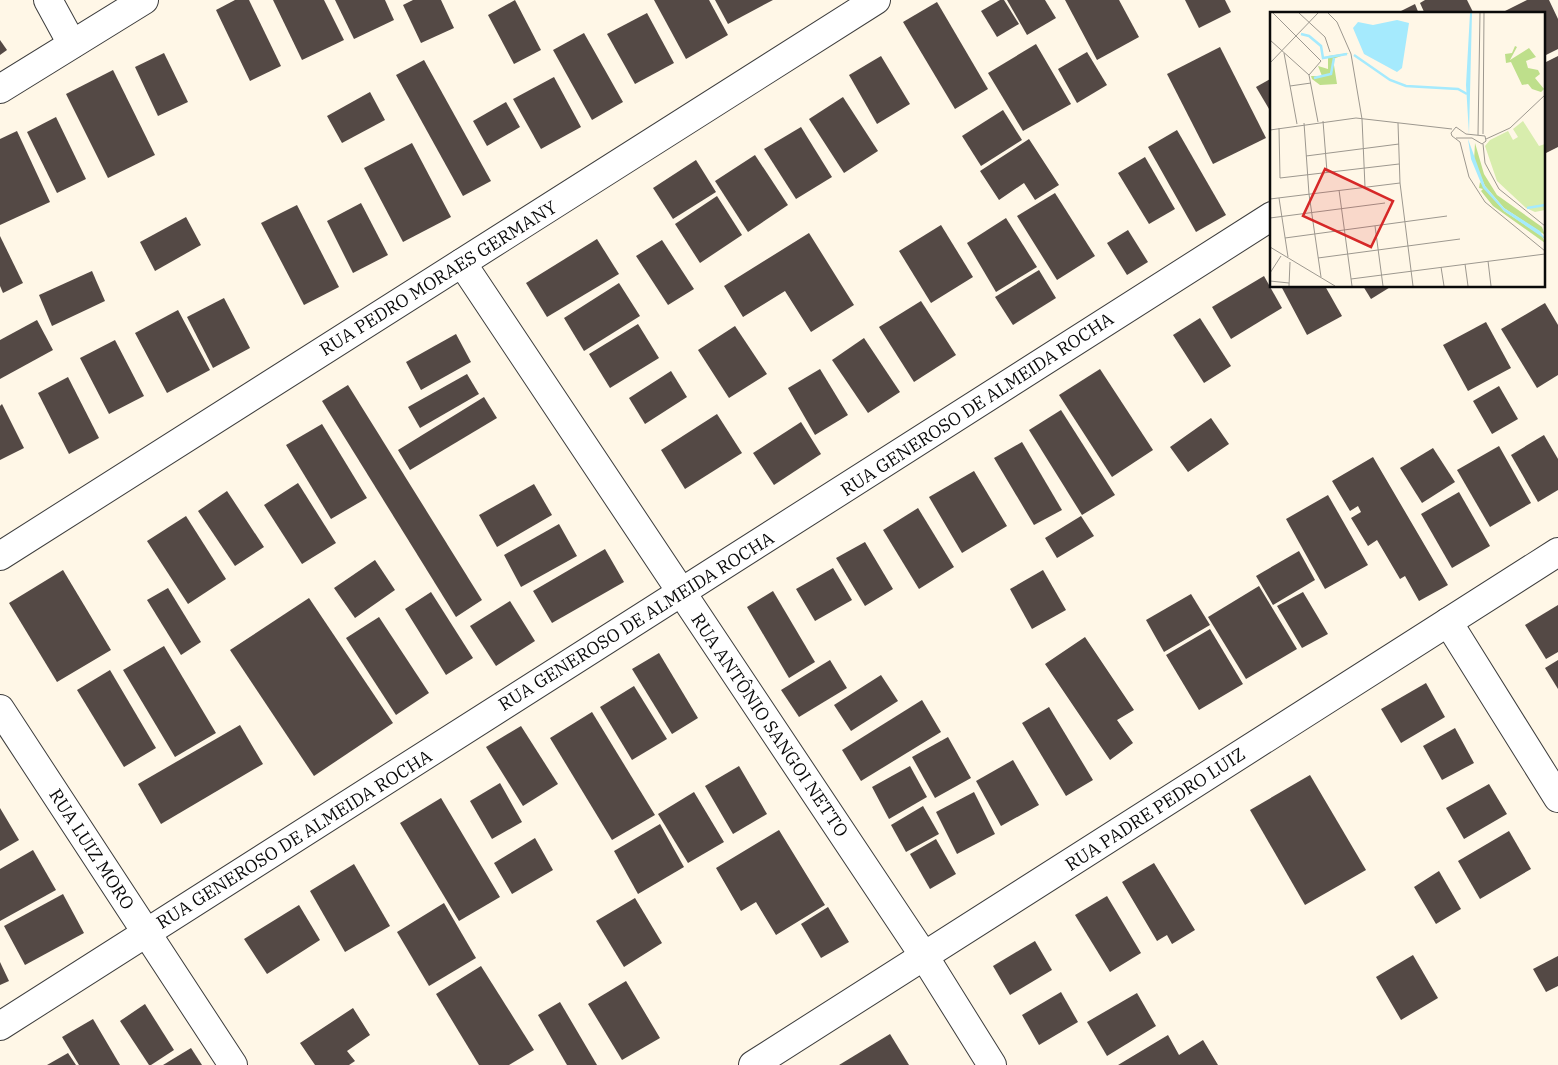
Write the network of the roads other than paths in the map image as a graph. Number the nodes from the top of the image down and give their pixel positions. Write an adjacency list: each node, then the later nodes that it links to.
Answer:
1 (48, 0): 4 (street)
2 (144, 0): 4 (street)
3 (876, 0): 7 (street, RUA PEDRO MORAES GERMANY)
4 (72, 44): 5 (street)
5 (0, 89)
6 (1270, 217): 10 (street, RUA GENEROSO DE ALMEIDA ROCHA)
7 (462, 263): 9 (street, RUA PEDRO MORAES GERMANY); 10 (street, RUA ANTÔNIO SANGOI NETTO)
8 (1558, 552): 11 (street, RUA PADRE PEDRO LUIZ)
9 (0, 556)
10 (682, 592): 14 (street, RUA GENEROSO DE ALMEIDA ROCHA); 15 (street, RUA ANTÔNIO SANGOI NETTO)
11 (1448, 622): 13 (street); 15 (street, RUA PADRE PEDRO LUIZ)
12 (0, 709): 14 (street, RUA LUIZ MORO)
13 (1558, 798)
14 (147, 933): 16 (street, RUA GENEROSO DE ALMEIDA ROCHA); 17 (street, RUA LUIZ MORO)
15 (924, 956): 18 (street, RUA PADRE PEDRO LUIZ); 19 (street, RUA ANTÔNIO SANGOI NETTO)
16 (0, 1026)
17 (233, 1065)
18 (753, 1065)
19 (992, 1065)

